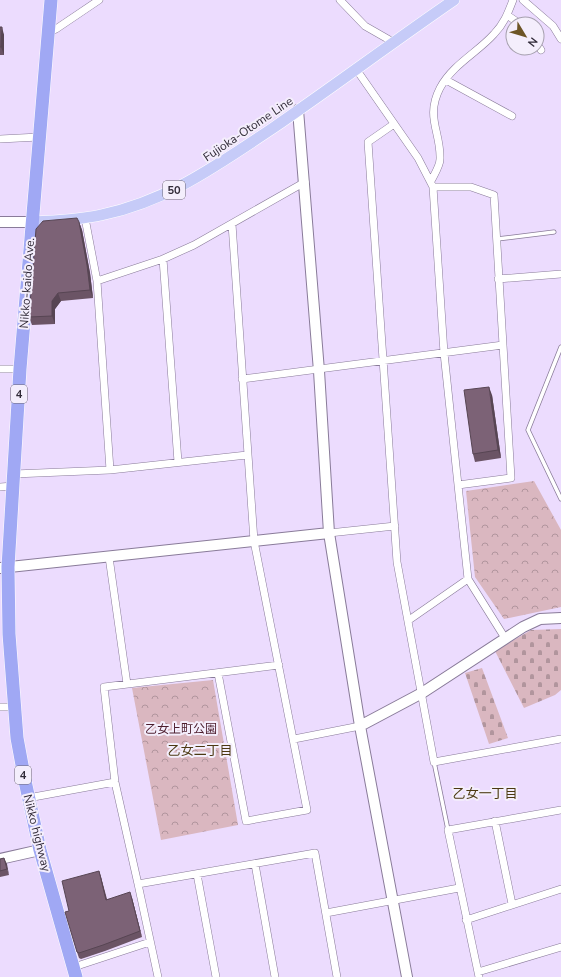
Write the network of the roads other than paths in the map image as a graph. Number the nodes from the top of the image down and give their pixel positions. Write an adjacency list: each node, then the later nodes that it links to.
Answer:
1 (51, 0): 8 (highway, Nikko-kaido Ave. / 4)
2 (99, 0): 8 (street)
3 (340, 0): 10 (street)
4 (453, 0): 10 (main road, Fujioka-Otome Line / 50)
5 (513, 0): 7 (street)
6 (523, 0): 9 (street)
7 (507, 15): 12 (street)
8 (49, 32): 16 (highway, Nikko-kaido Ave. / 4)
9 (561, 39)
10 (393, 42): 11 (main road, Fujioka-Otome Line / 50)
11 (356, 69): 13 (main road, Fujioka-Otome Line / 50); 15 (street)
12 (446, 80): 14 (street); 19 (street)
13 (298, 110): 18 (street); 20 (main road, Fujioka-Otome Line / 50)
14 (512, 116)
15 (394, 124): 19 (street); 33 (street)
16 (39, 138): 17 (street); 22 (highway, Nikko-kaido Ave. / 4)
17 (0, 139)
18 (305, 182): 23 (street); 36 (street)
19 (432, 184): 25 (street); 32 (street)
20 (85, 218): 22 (main road, Fujioka-Otome Line / 50); 29 (street)
21 (0, 222): 22 (street)
22 (32, 222): 35 (highway, Nikko-kaido Ave. / 4)
23 (232, 224): 26 (street); 37 (street)
24 (554, 232): 25 (lane)
25 (496, 239): 28 (street)
26 (163, 259): 29 (street); 39 (street)
27 (561, 274): 28 (street)
28 (498, 280): 30 (street)
29 (97, 281): 40 (street)
30 (503, 346): 32 (street); 42 (street)
31 (561, 347): 44 (lane)
32 (444, 353): 33 (street); 42 (street)
33 (384, 362): 36 (street); 45 (street)
34 (0, 369): 35 (street)
35 (20, 369): 41 (highway, Nikko-kaido Ave. / 4)
36 (318, 371): 37 (street); 46 (street)
37 (242, 379): 38 (street)
38 (247, 455): 39 (street); 47 (street)
39 (178, 462): 40 (street)
40 (110, 470): 41 (street)
41 (14, 480): 43 (street); 49 (highway, Nikko-kaido Ave. / 4)
42 (458, 485): 50 (street)
43 (0, 487)
44 (561, 499)
45 (394, 526): 46 (street); 52 (street)
46 (329, 533): 47 (street); 60 (street)
47 (254, 541): 48 (street); 54 (street)
48 (109, 558): 49 (street); 56 (street)
49 (4, 567): 59 (highway, Nikko highway / 4)
50 (468, 580): 52 (street); 53 (street)
51 (561, 618): 53 (street)
52 (409, 620): 57 (street)
53 (505, 638): 57 (street)
54 (279, 665): 55 (street); 61 (street)
55 (218, 673): 56 (street); 61 (street)
56 (127, 684): 64 (street)
57 (422, 693): 60 (street); 63 (street)
58 (0, 707): 59 (street)
59 (14, 707): 65 (highway, Nikko highway / 4)
60 (360, 726): 61 (street); 76 (street)
61 (294, 739)
62 (561, 739): 63 (street)
63 (434, 762): 68 (lane)
64 (114, 782): 65 (street); 73 (street)
65 (28, 798): 69 (highway, Nikko highway / 4)
66 (561, 810): 67 (street)
67 (495, 821): 68 (street); 77 (street)
68 (448, 830): 74 (street)
69 (40, 850): 70 (street); 82 (highway, Nikko highway / 4)
70 (0, 859)
71 (255, 864): 72 (street); 78 (street); 86 (street)
72 (197, 874): 73 (street); 85 (street)
73 (138, 884): 80 (street)
74 (459, 888): 76 (street); 79 (street)
75 (561, 889): 77 (street)
76 (392, 900): 78 (street); 88 (street)
77 (512, 904): 79 (street)
78 (326, 913): 87 (street)
79 (466, 920): 83 (street)
80 (150, 942): 82 (street); 84 (street)
81 (561, 947): 83 (street)
82 (75, 972)
83 (478, 974)
84 (158, 977)
85 (216, 977)
86 (275, 977)
87 (336, 977)
88 (407, 977)

